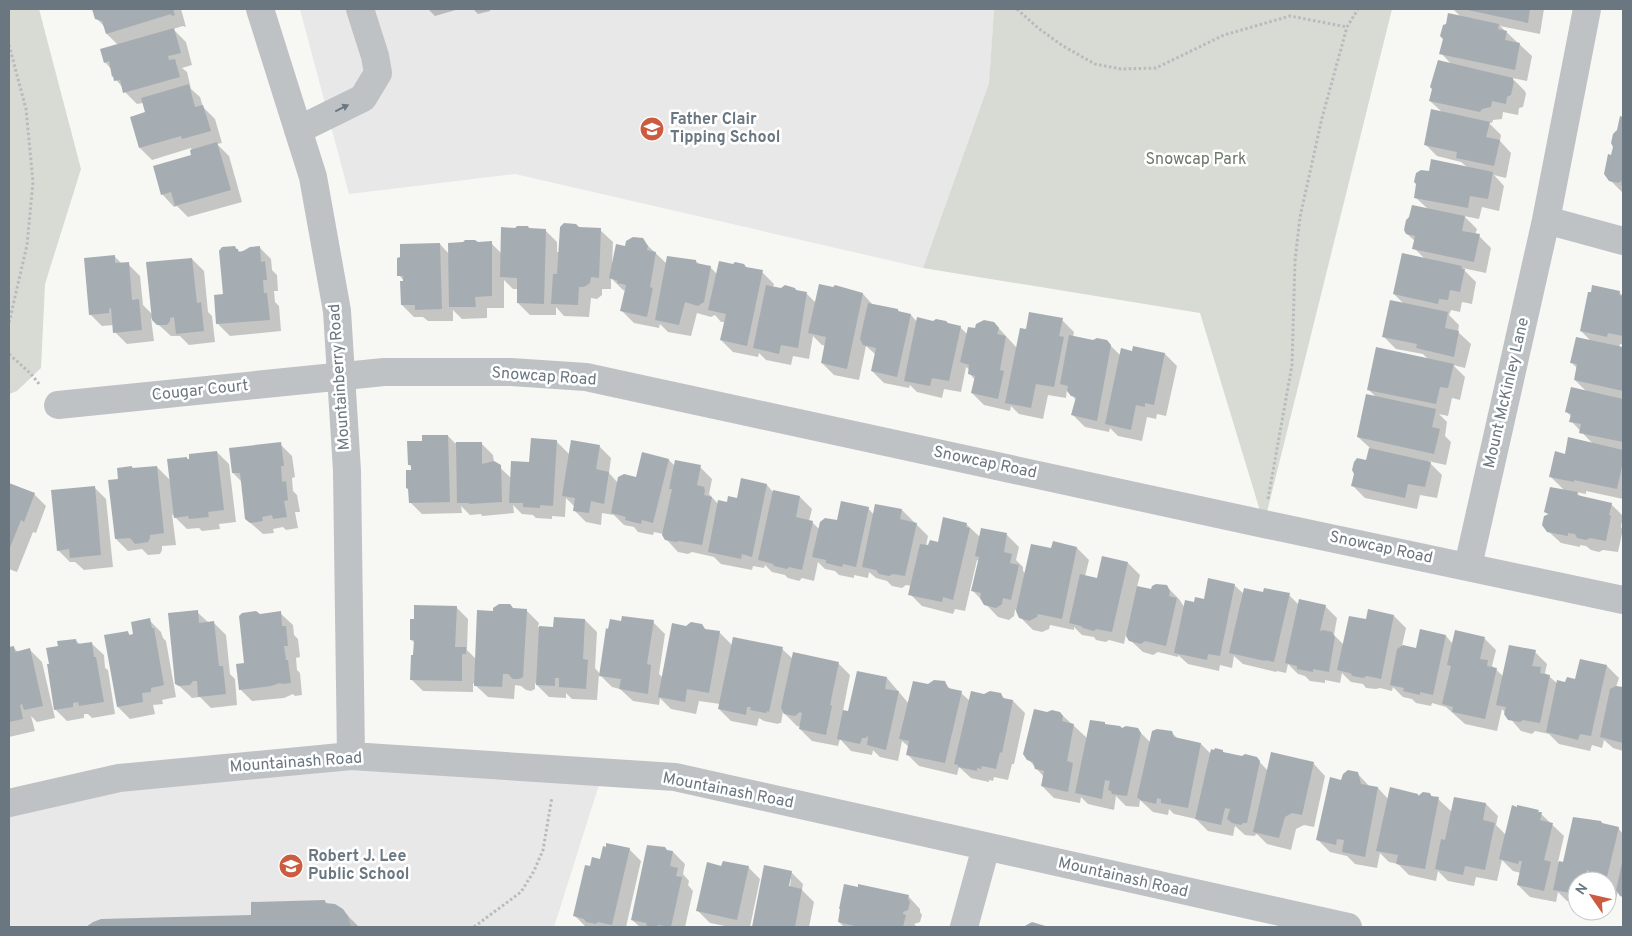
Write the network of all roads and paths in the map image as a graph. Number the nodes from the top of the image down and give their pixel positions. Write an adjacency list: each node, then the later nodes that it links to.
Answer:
1 (260, 9): 8 (street, Mountainberry Road)
2 (360, 9): 8 (street, one-way to 2)
3 (1017, 9): 6 (path)
4 (1358, 9): 6 (path)
5 (1588, 9): 9 (street, Mount McKinley Lane)
6 (1347, 27): 15 (path)
7 (9, 45): 11 (path)
8 (298, 130): 13 (street, Mountainberry Road)
9 (1546, 220): 10 (street); 16 (street, Mount McKinley Lane)
10 (1623, 241)
11 (9, 323)
12 (9, 354): 14 (path)
13 (342, 377): 14 (street, Cougar Court); 15 (street, Snowcap Road); 18 (street, Mountainberry Road)
14 (58, 406)
15 (1264, 524): 16 (street, Snowcap Road)
16 (1468, 566): 17 (street, Snowcap Road)
17 (1623, 600)
18 (351, 756): 19 (street, Mountainash Road); 20 (street, Mountainash Road)
19 (557, 769): 21 (street, Mountainash Road); 23 (path)
20 (9, 803)
21 (986, 847): 22 (street, Mountainash Road); 24 (street)
22 (1290, 921): 25 (street, Mountainash Road)
23 (474, 927)
24 (964, 927)
25 (1348, 927)

